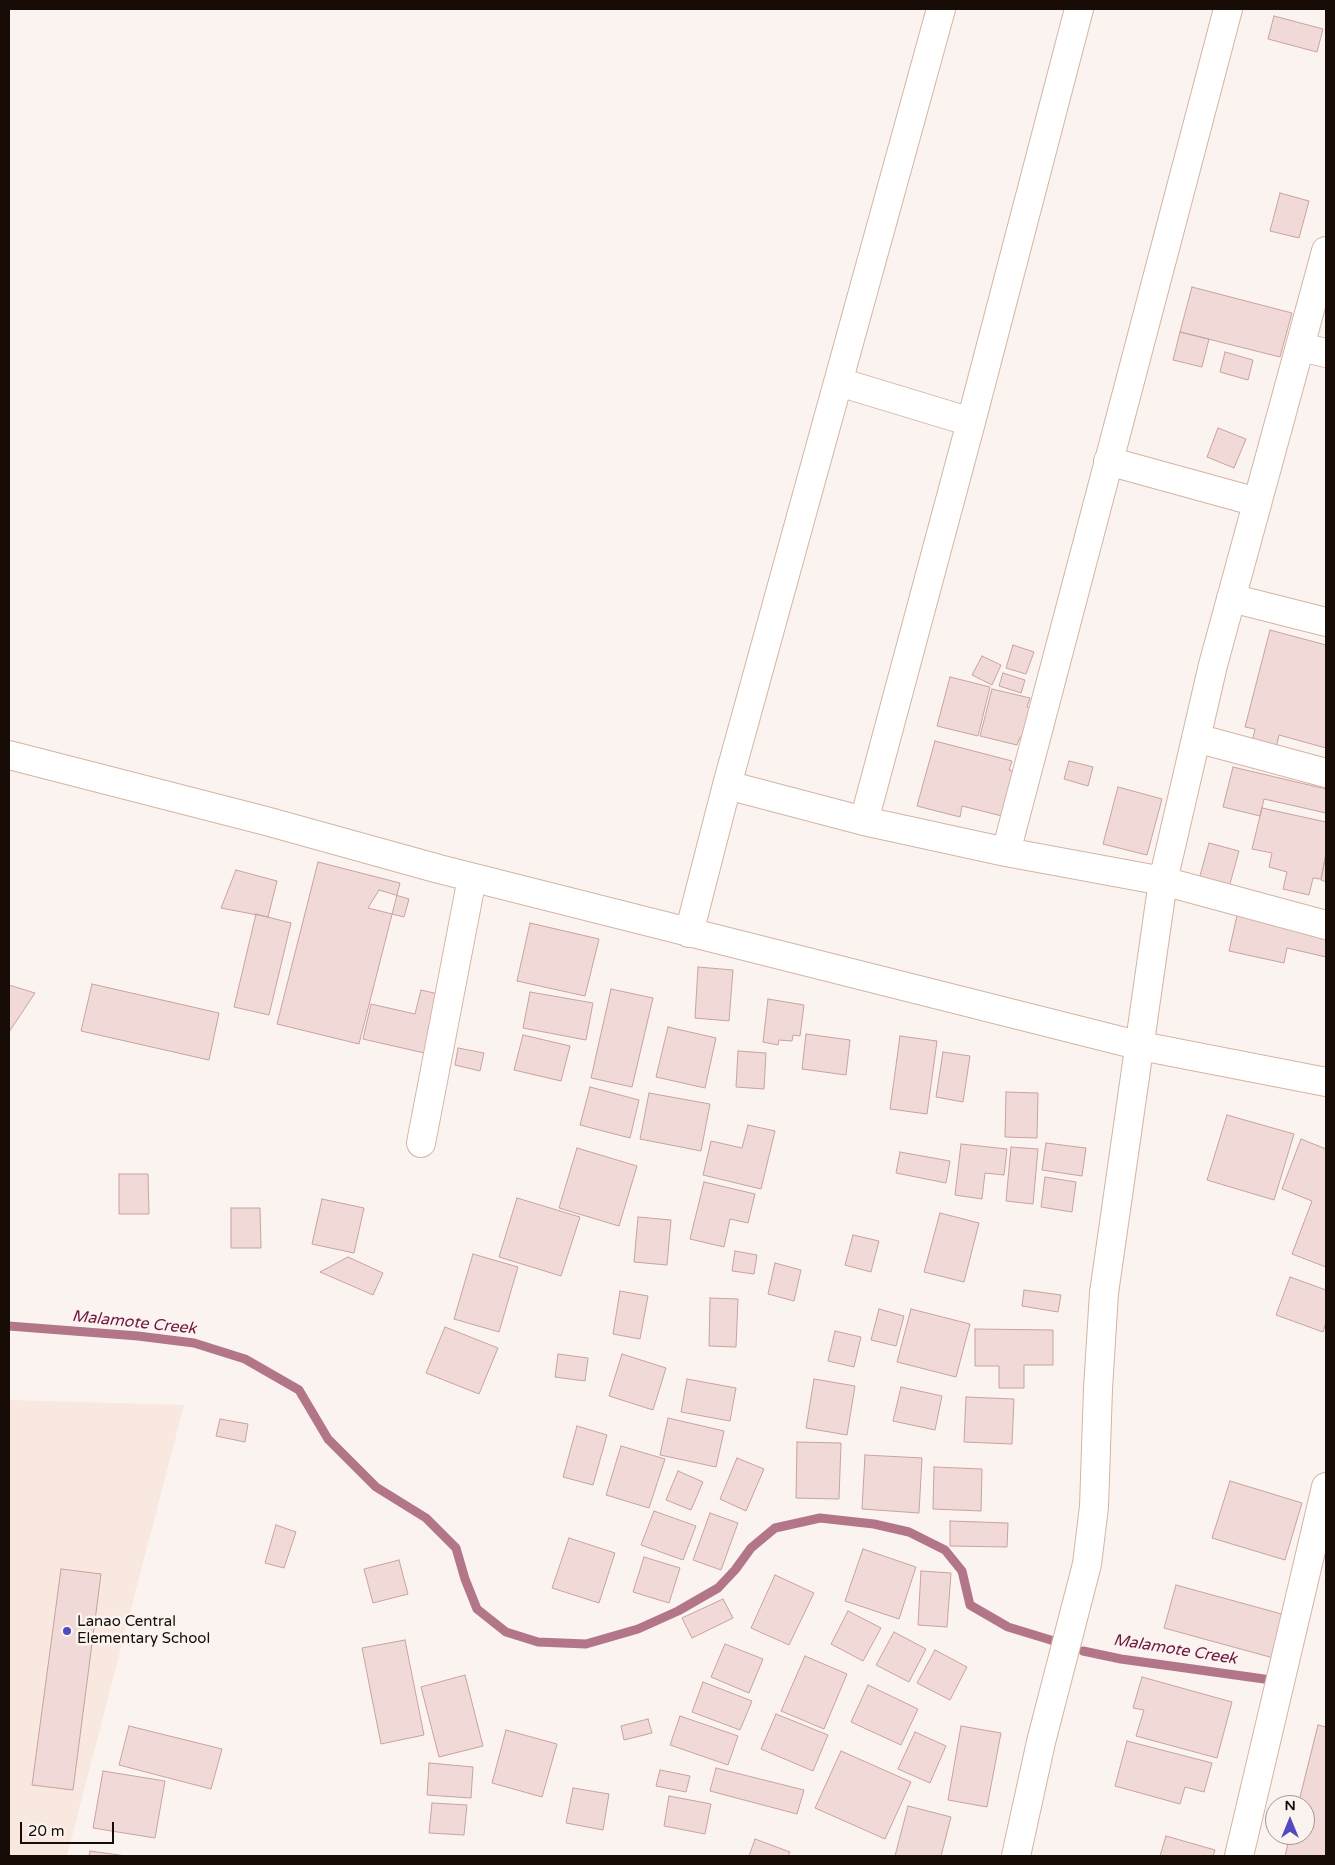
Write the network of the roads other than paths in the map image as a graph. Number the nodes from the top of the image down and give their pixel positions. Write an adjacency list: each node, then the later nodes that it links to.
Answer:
1 (941, 9): 7 (street)
2 (1079, 9): 8 (street)
3 (1228, 9): 9 (street)
4 (1326, 251): 5 (street)
5 (1300, 347): 6 (street); 10 (street)
6 (1326, 352)
7 (838, 382): 8 (street); 16 (street)
8 (972, 422): 17 (street)
9 (1108, 461): 10 (street); 18 (street)
10 (1258, 502): 11 (street)
11 (1231, 598): 12 (street); 13 (street)
12 (1326, 622)
13 (1196, 738): 15 (street); 20 (street)
14 (9, 755): 19 (street)
15 (1326, 773)
16 (727, 785): 17 (street); 22 (street)
17 (864, 821): 18 (street)
18 (1006, 852): 20 (street)
19 (472, 878): 22 (street); 25 (street)
20 (1163, 881): 21 (street); 23 (street)
21 (1326, 925)
22 (688, 933): 23 (street)
23 (1141, 1046): 24 (street); 27 (street)
24 (1326, 1082)
25 (421, 1143)
26 (1326, 1487): 28 (street)
27 (1016, 1856)
28 (1240, 1856)

